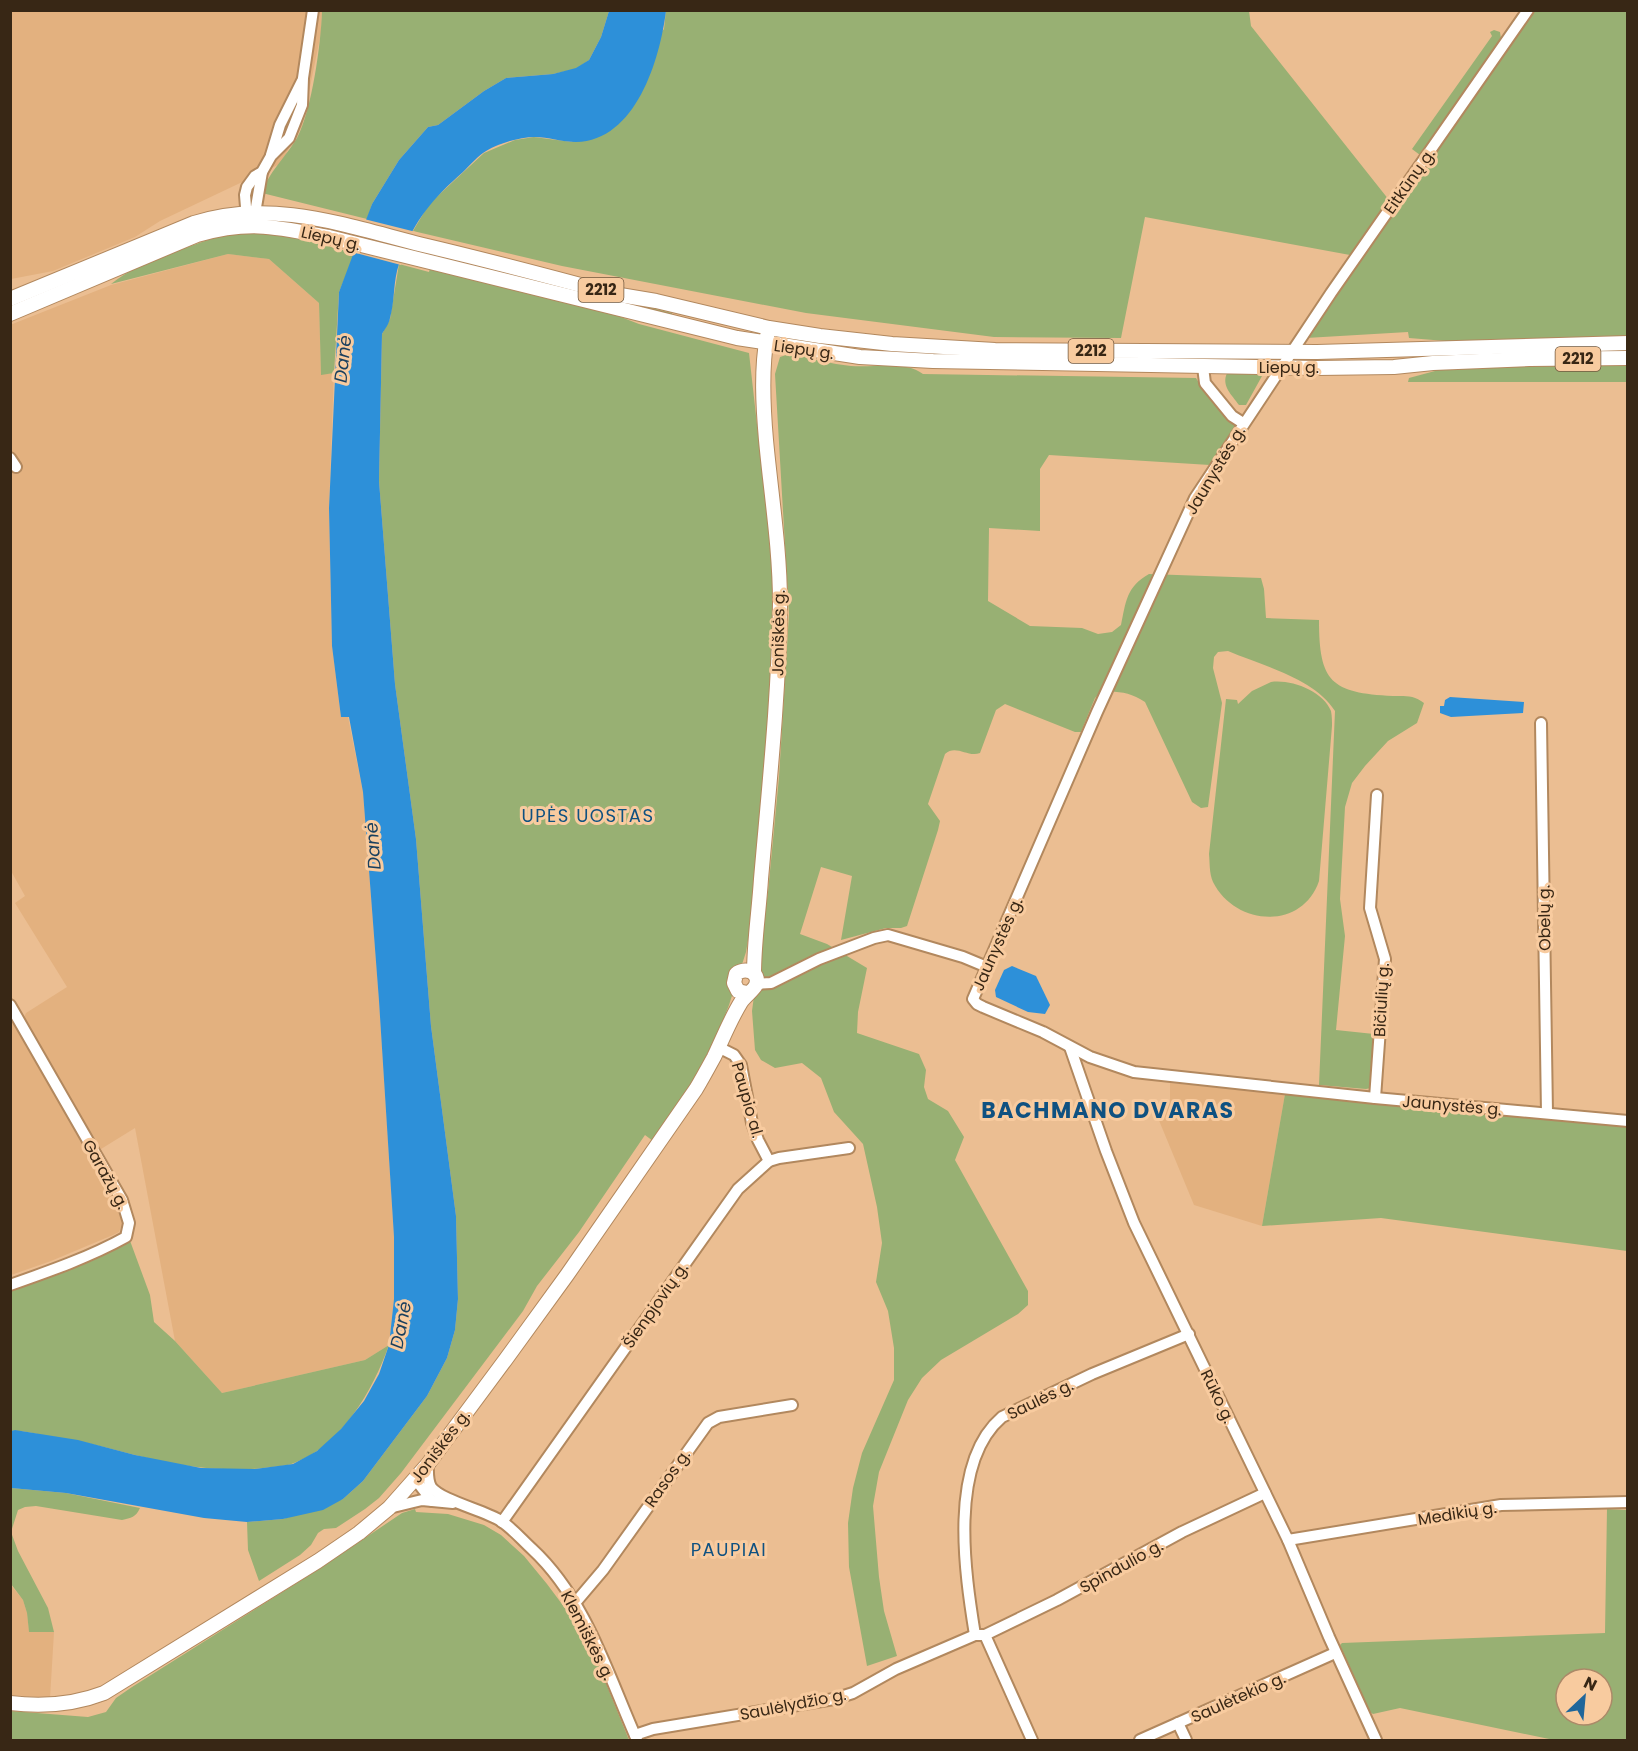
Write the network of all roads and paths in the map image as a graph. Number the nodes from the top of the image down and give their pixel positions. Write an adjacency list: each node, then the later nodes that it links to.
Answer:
1 (313, 10): 3 (street)
2 (1528, 10): 9 (street, Eitkūnų g.)
3 (250, 219): 4 (main road, Liepų g. / 2212); 5 (main road, Liepų g. / 2212); 6 (main road, Liepų g. / 2212); 7 (main road, Liepų g. / 2212)
4 (10, 299)
5 (10, 314)
6 (769, 328): 7 (main road, Joniškės g.); 9 (main road, Liepų g. / 2212)
7 (766, 343): 11 (main road, Liepų g. / 2212); 17 (main road, Joniškės g.)
8 (1628, 343): 9 (main road, Liepų g. / 2212)
9 (1291, 352): 12 (street, Jaunystės g.)
10 (1628, 358): 12 (main road, Liepų g. / 2212)
11 (1203, 367): 12 (main road, Liepų g. / 2212); 13 (street)
12 (1281, 368): 13 (street, Jaunystės g.)
13 (1243, 423): 16 (street, Jaunystės g.)
14 (1541, 723): 22 (street, Obelų g.)
15 (1377, 795): 21 (street, Bičiulių g.)
16 (987, 967): 17 (street); 20 (street, Jaunystės g.)
17 (747, 981): 19 (main road, Joniškės g.)
18 (10, 1005): 26 (street, Garažų g.)
19 (718, 1047): 25 (street, Paupio al.); 29 (main road, Joniškės g.)
20 (1070, 1047): 21 (street, Jaunystės g.); 27 (street, Rūko g.)
21 (1375, 1098): 22 (street, Jaunystės g.)
22 (1546, 1113): 23 (street, Jaunystės g.)
23 (1628, 1121)
24 (849, 1148): 25 (street)
25 (769, 1161): 37 (street, Šienpjovių g.)
26 (10, 1285)
27 (1189, 1334): 32 (street, Rūko g.); 40 (street, Saulės g.)
28 (792, 1405): 39 (street, Rasos g.)
29 (428, 1464): 30 (main road, Joniškės g.); 31 (street)
30 (415, 1479): 31 (street, Klemiškės g.); 33 (street); 36 (main road, Joniškės g.)
31 (432, 1487): 35 (street, Klemiškės g.)
32 (1265, 1493): 38 (street, Rūko g.); 40 (street, Spindulio g.)
33 (432, 1501): 35 (street, Klemiškės g.); 36 (street, Klemiškės g.)
34 (1628, 1502): 38 (street, Medikių g.)
35 (462, 1504): 37 (street, Klemiškės g.)
36 (389, 1508): 42 (main road, Joniškės g.)
37 (502, 1522): 39 (street, Klemiškės g.)
38 (1288, 1540): 41 (street, Rūko g.)
39 (575, 1603): 44 (street, Klemiškės g.)
40 (980, 1635): 44 (street, Saulėlydžio g.); 45 (street, Saulės g.)
41 (1335, 1653): 43 (street, Saulėtekio g.); 48 (street, Rūko g.)
42 (10, 1703)
43 (1178, 1723): 46 (street, Saulėtekio g.); 47 (street)
44 (636, 1738)
45 (1032, 1740)
46 (1140, 1740)
47 (1186, 1740)
48 (1376, 1740)

